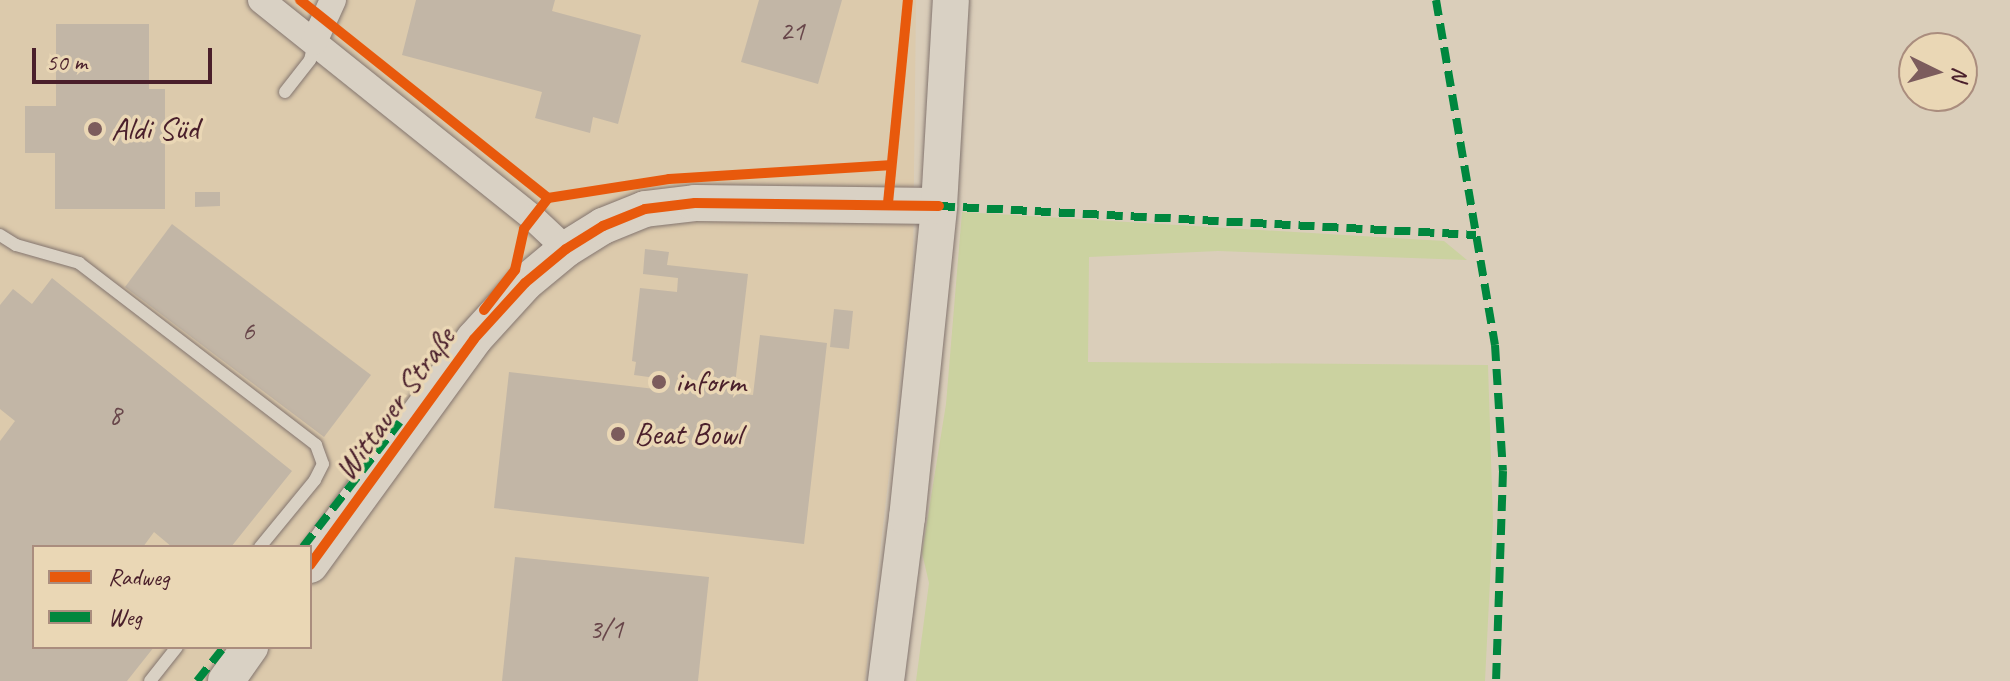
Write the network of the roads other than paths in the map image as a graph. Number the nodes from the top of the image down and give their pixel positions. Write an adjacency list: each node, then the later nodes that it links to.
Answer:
1 (261, 0): 4 (street)
2 (333, 0): 4 (street)
3 (951, 0): 6 (street)
4 (314, 42): 5 (lane); 8 (street)
5 (285, 92)
6 (939, 206): 8 (street, Wittauer Straße); 15 (street)
7 (0, 235): 9 (lane)
8 (566, 249): 10 (street, Wittauer Straße)
9 (262, 545)
10 (312, 562)
11 (175, 649): 13 (lane)
12 (249, 649): 14 (street)
13 (150, 681)
14 (226, 681)
15 (886, 681)

